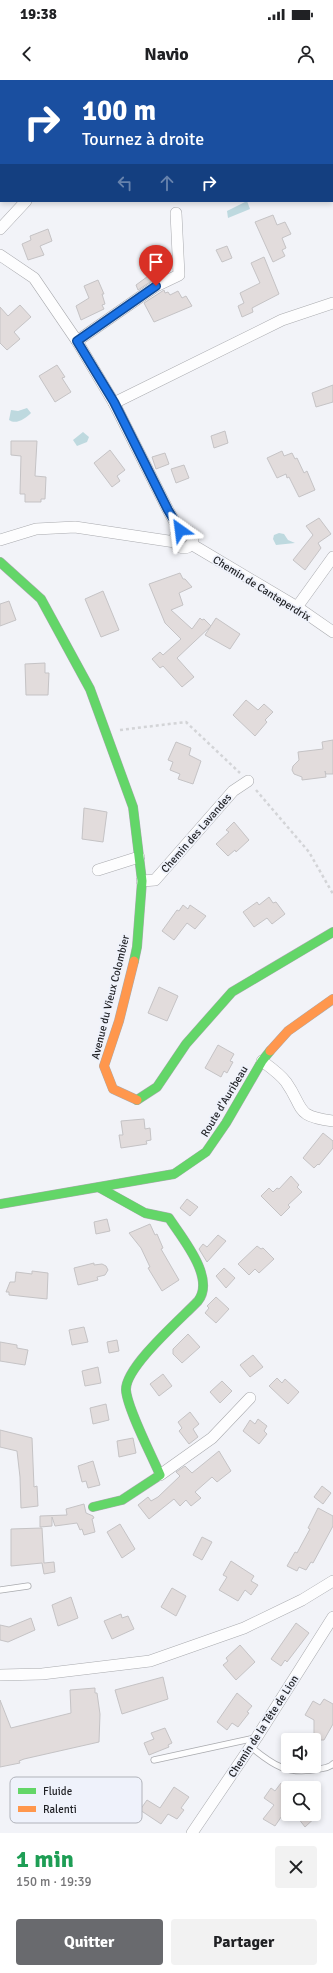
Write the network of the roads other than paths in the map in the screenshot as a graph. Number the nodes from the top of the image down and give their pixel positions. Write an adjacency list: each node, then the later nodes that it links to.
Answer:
1 (25, 202): 3 (street)
2 (176, 214): 6 (street)
3 (0, 230)
4 (0, 255): 6 (street)
5 (333, 303): 7 (street)
6 (77, 341): 7 (street)
7 (114, 402): 8 (street)
8 (180, 530): 10 (street); 11 (street)
9 (0, 540): 10 (street)
10 (175, 542): 11 (street, Chemin de Canteperdrix)
11 (191, 544): 14 (street, Chemin de Canteperdrix)
12 (333, 557): 14 (street)
13 (0, 562): 17 (street, Avenue du Vieux Colombier)
14 (296, 607): 15 (street, Chemin de Canteperdrix)
15 (333, 632)
16 (248, 781): 19 (street, Chemin des Lavandes)
17 (139, 857): 18 (street); 19 (street, Avenue du Vieux Colombier)
18 (98, 870)
19 (142, 881): 20 (street, Avenue du Vieux Colombier)
20 (333, 932)
21 (333, 1000): 22 (street, Route d'Auribeau)
22 (262, 1060): 23 (street); 24 (street, Route d'Auribeau)
23 (333, 1122)
24 (100, 1188): 25 (street, Route d'Auribeau); 27 (street)
25 (0, 1204)
26 (250, 1398): 27 (street)
27 (160, 1475): 28 (street)
28 (92, 1507)
29 (333, 1581): 33 (street)
30 (28, 1586): 31 (lane)
31 (0, 1590)
32 (333, 1617): 34 (street, Chemin de la Tête de Lion)
33 (0, 1675)
34 (254, 1742): 35 (lane); 36 (lane); 37 (street, Chemin de la Tête de Lion)
35 (154, 1760)
36 (333, 1764)
37 (192, 1833)

